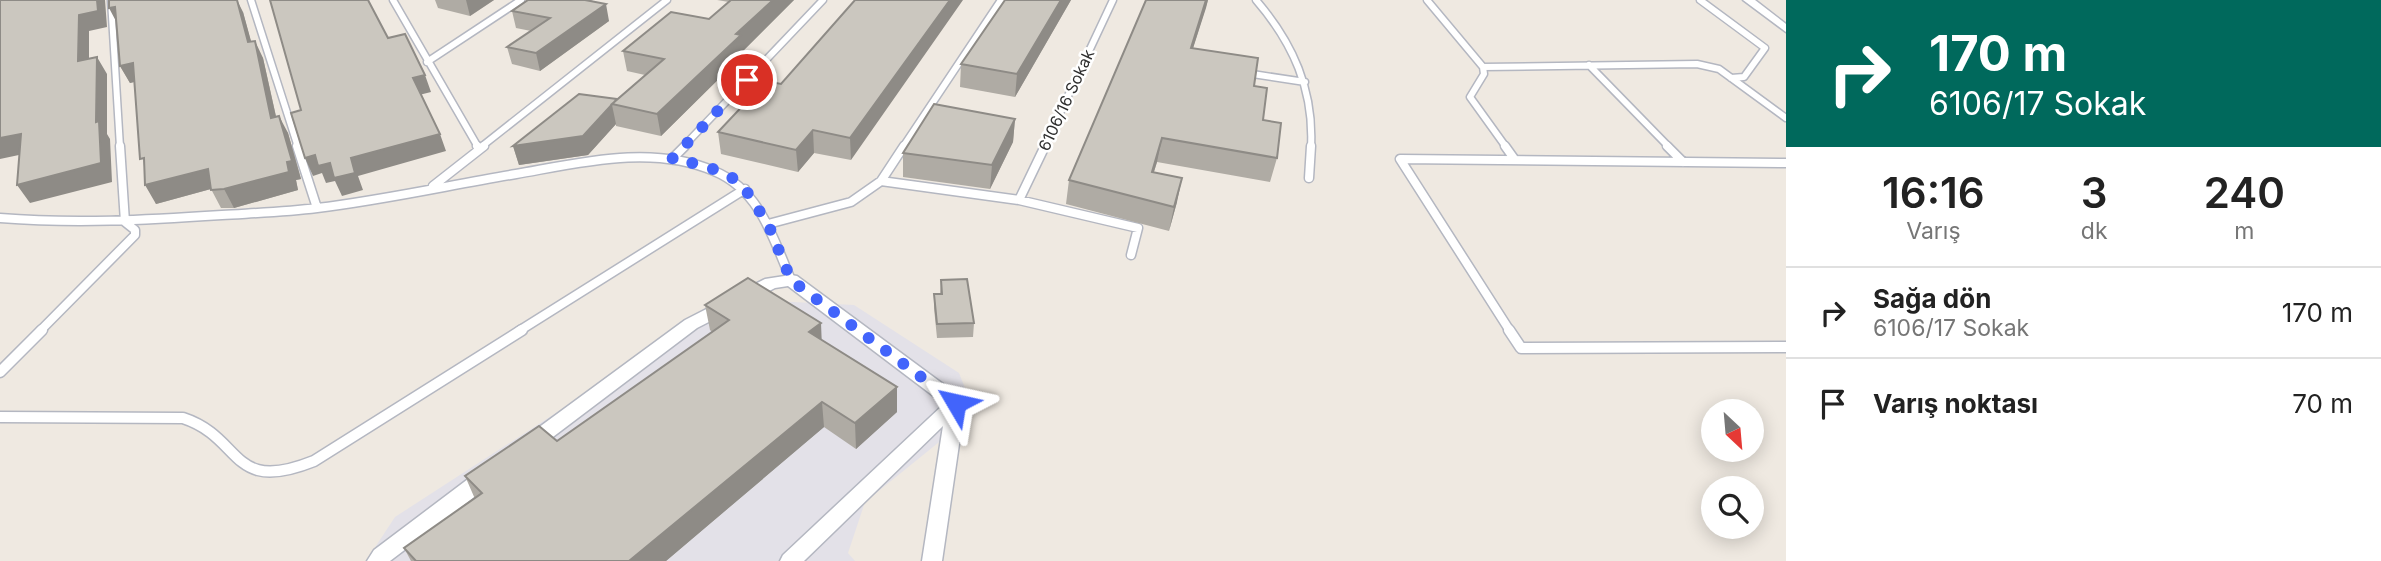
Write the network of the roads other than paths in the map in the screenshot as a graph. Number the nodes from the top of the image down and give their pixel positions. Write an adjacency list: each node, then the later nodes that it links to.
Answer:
1 (111, 0): 33 (lane)
2 (251, 0): 31 (lane)
3 (393, 0): 14 (lane)
4 (521, 0): 14 (lane)
5 (667, 0): 21 (lane)
6 (823, 0): 22 (lane)
7 (1002, 0): 27 (lane)
8 (1113, 0): 30 (lane, 6106/16 Sokak)
9 (1256, 0): 19 (lane)
10 (1427, 0): 16 (lane)
11 (1700, 0): 18 (lane)
12 (1748, 0): 13 (street)
13 (1786, 29)
14 (427, 62): 21 (lane)
15 (1589, 65): 16 (lane); 18 (lane); 24 (lane)
16 (1483, 67): 23 (lane)
17 (1242, 72): 19 (lane)
18 (1731, 78): 20 (lane)
19 (1305, 82): 26 (lane)
20 (1786, 118)
21 (479, 149): 28 (lane)
22 (672, 159): 28 (lane); 29 (lane)
23 (1516, 160): 24 (lane); 37 (lane)
24 (1683, 162): 25 (lane)
25 (1786, 163)
26 (1309, 178)
27 (881, 181): 30 (lane); 34 (lane)
28 (431, 188): 31 (lane)
29 (745, 189): 34 (lane); 40 (lane)
30 (1019, 200): 35 (lane)
31 (317, 208): 33 (lane)
32 (0, 218): 33 (lane)
33 (125, 222): 38 (lane)
34 (768, 224): 36 (lane)
35 (1131, 255)
36 (791, 280): 39 (street); 41 (street)
37 (1786, 347)
38 (0, 372)
39 (956, 403): 42 (street); 43 (street)
40 (0, 417)
41 (377, 561)
42 (789, 561)
43 (932, 561)

